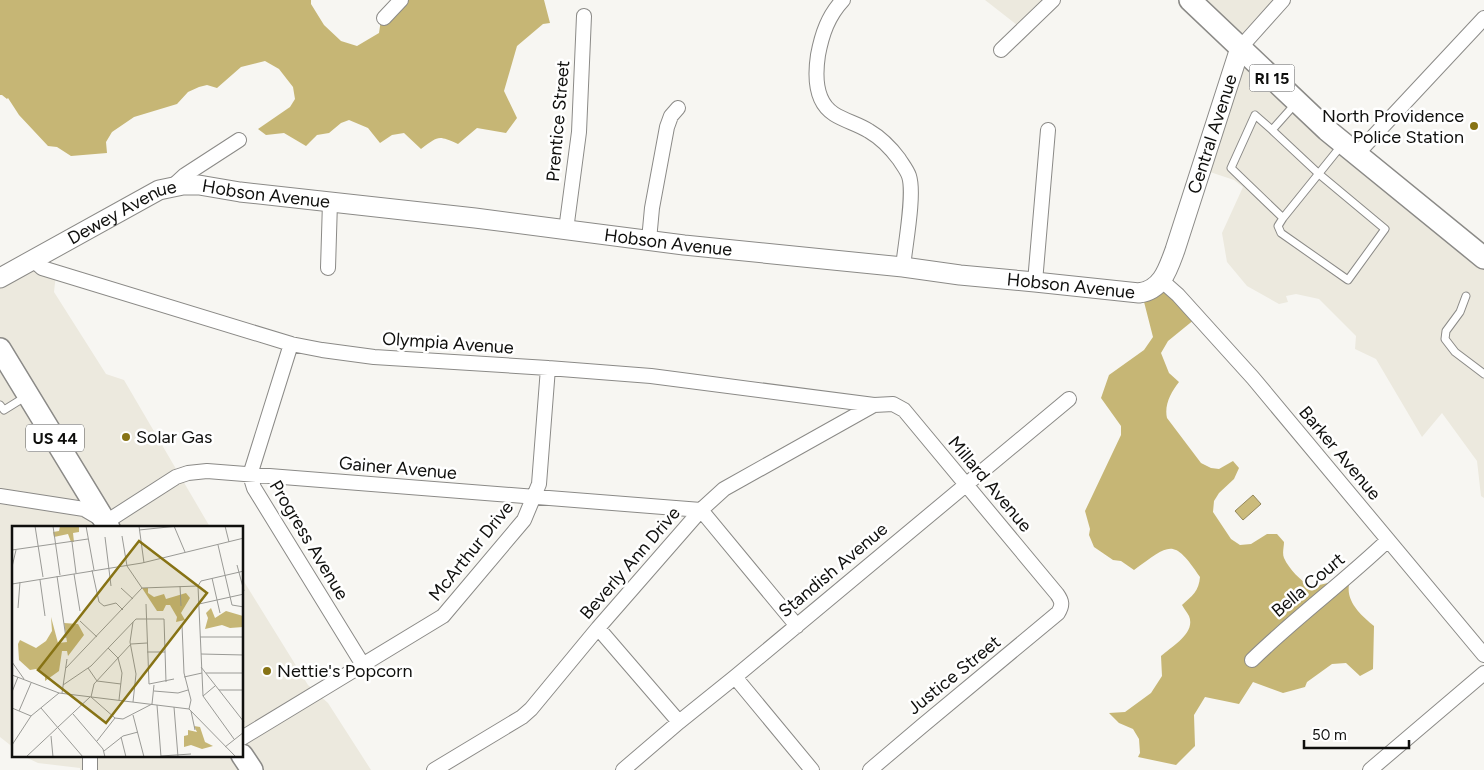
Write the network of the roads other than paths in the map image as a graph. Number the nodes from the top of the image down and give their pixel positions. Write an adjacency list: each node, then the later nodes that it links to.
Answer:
1 (401, 0): 7 (street)
2 (842, 0): 25 (street)
3 (1053, 0): 10 (street)
4 (1190, 0): 9 (main road, RI 15)
5 (1283, 0): 9 (street, Central Avenue)
6 (584, 16): 21 (street, Prentice Street)
7 (384, 18)
8 (1484, 18): 16 (street)
9 (1240, 48): 11 (main road, RI 15); 28 (street, Central Avenue)
10 (1002, 50)
11 (1297, 101): 14 (lane); 16 (main road, RI 15)
12 (678, 108): 22 (street)
13 (1048, 130): 29 (street)
14 (1272, 130): 17 (lane); 20 (lane)
15 (239, 140): 18 (street, Dewey Avenue)
16 (1350, 149): 17 (lane); 23 (main road, RI 15)
17 (1319, 174): 20 (lane); 20 (lane)
18 (172, 187): 19 (street, Hobson Avenue); 24 (street, Dewey Avenue)
19 (330, 202): 21 (street, Hobson Avenue); 26 (street)
20 (1283, 218)
21 (566, 230): 22 (street, Hobson Avenue)
22 (649, 240): 25 (street, Hobson Avenue)
23 (1484, 258)
24 (32, 260): 27 (street, Dewey Avenue); 31 (street, Olympia Avenue)
25 (902, 267): 29 (street, Hobson Avenue)
26 (328, 268)
27 (0, 278)
28 (1161, 280): 29 (street, Hobson Avenue); 45 (street, Barker Avenue)
29 (1035, 282)
30 (1466, 296): 34 (lane)
31 (291, 344): 33 (street, Olympia Avenue); 39 (street, Progress Avenue)
32 (0, 349): 35 (main road, US 44)
33 (548, 368): 38 (street, Olympia Avenue); 42 (street, McArthur Drive)
34 (1484, 374)
35 (28, 395): 37 (lane); 44 (main road, US 44)
36 (1069, 399): 40 (street, Standish Avenue)
37 (0, 405)
38 (874, 405): 40 (street, Millard Avenue); 43 (street, Beverly Ann Drive)
39 (250, 475): 42 (street, Gainer Avenue); 44 (street, Gainer Avenue); 51 (street, Progress Avenue)
40 (965, 484): 46 (street, Millard Avenue); 47 (street, Standish Avenue)
41 (0, 496): 44 (street)
42 (534, 498): 43 (street, Gainer Avenue); 51 (street, McArthur Drive)
43 (701, 510): 47 (street); 48 (street, Beverly Ann Drive)
44 (106, 526)
45 (1388, 540): 49 (street, Barker Avenue); 50 (street, Bella Court)
46 (1062, 608): 61 (street, Justice Street)
47 (797, 626): 53 (street, Standish Avenue)
48 (598, 628): 54 (street); 58 (street, Beverly Ann Drive)
49 (1484, 655)
50 (1252, 660)
51 (363, 664): 55 (street, McArthur Drive)
52 (1484, 673): 62 (street)
53 (735, 677): 54 (street, Standish Avenue); 60 (street)
54 (678, 722): 59 (street, Standish Avenue)
55 (244, 737)
56 (244, 758): 57 (main road)
57 (252, 770)
58 (434, 770)
59 (622, 770)
60 (812, 770)
61 (870, 770)
62 (1370, 770)

